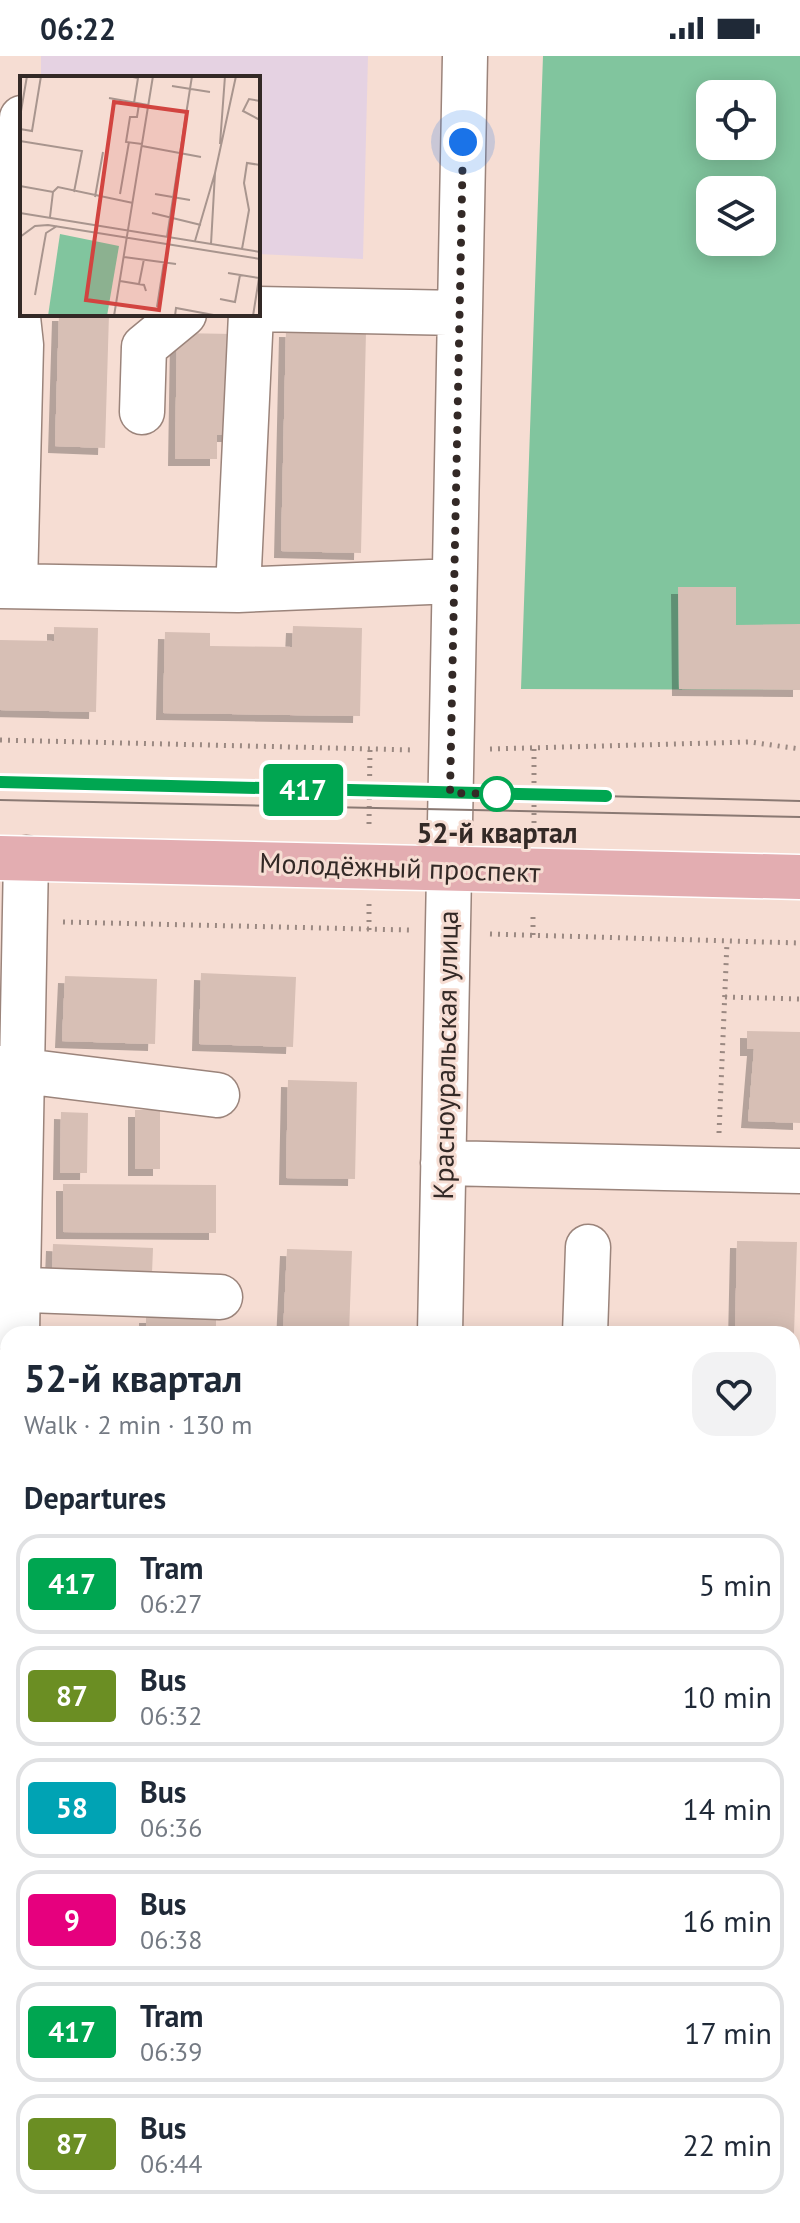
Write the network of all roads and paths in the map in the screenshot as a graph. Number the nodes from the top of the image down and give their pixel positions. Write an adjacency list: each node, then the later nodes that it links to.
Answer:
1 (465, 56): 4 (street, Красноуральская улица)
2 (20, 159): 9 (street)
3 (260, 309): 4 (street)
4 (460, 313): 8 (street, Красноуральская улица)
5 (182, 316): 7 (street)
6 (251, 316): 10 (street)
7 (142, 412)
8 (454, 581): 10 (street); 20 (street, Красноуральская улица)
9 (7, 586): 10 (street)
10 (238, 590)
11 (0, 740): 13 (path)
12 (534, 748): 14 (path); 15 (path); 18 (path)
13 (370, 749): 16 (path); 17 (path)
14 (480, 749)
15 (800, 749)
16 (428, 750)
17 (369, 824)
18 (534, 832)
19 (13, 858): 20 (main road, Молодёжный проспект); 24 (street)
20 (449, 869): 21 (main road, Молодёжный проспект); 35 (street, Красноуральская улица)
21 (800, 877)
22 (369, 904): 25 (path)
23 (533, 912): 28 (path)
24 (25, 921): 25 (path); 33 (street)
25 (369, 930): 26 (path)
26 (417, 931)
27 (490, 934): 28 (path)
28 (533, 935): 29 (path)
29 (727, 942): 30 (path); 31 (path)
30 (800, 943)
31 (725, 997): 32 (path); 36 (path)
32 (800, 999)
33 (12, 1069): 34 (street); 39 (street)
34 (217, 1095)
35 (443, 1163): 36 (street); 42 (street, Красноуральская улица)
36 (717, 1168): 37 (street)
37 (800, 1171)
38 (588, 1247): 43 (street)
39 (9, 1289): 40 (street); 41 (street)
40 (220, 1297)
41 (16, 1326)
42 (440, 1326)
43 (585, 1326)

